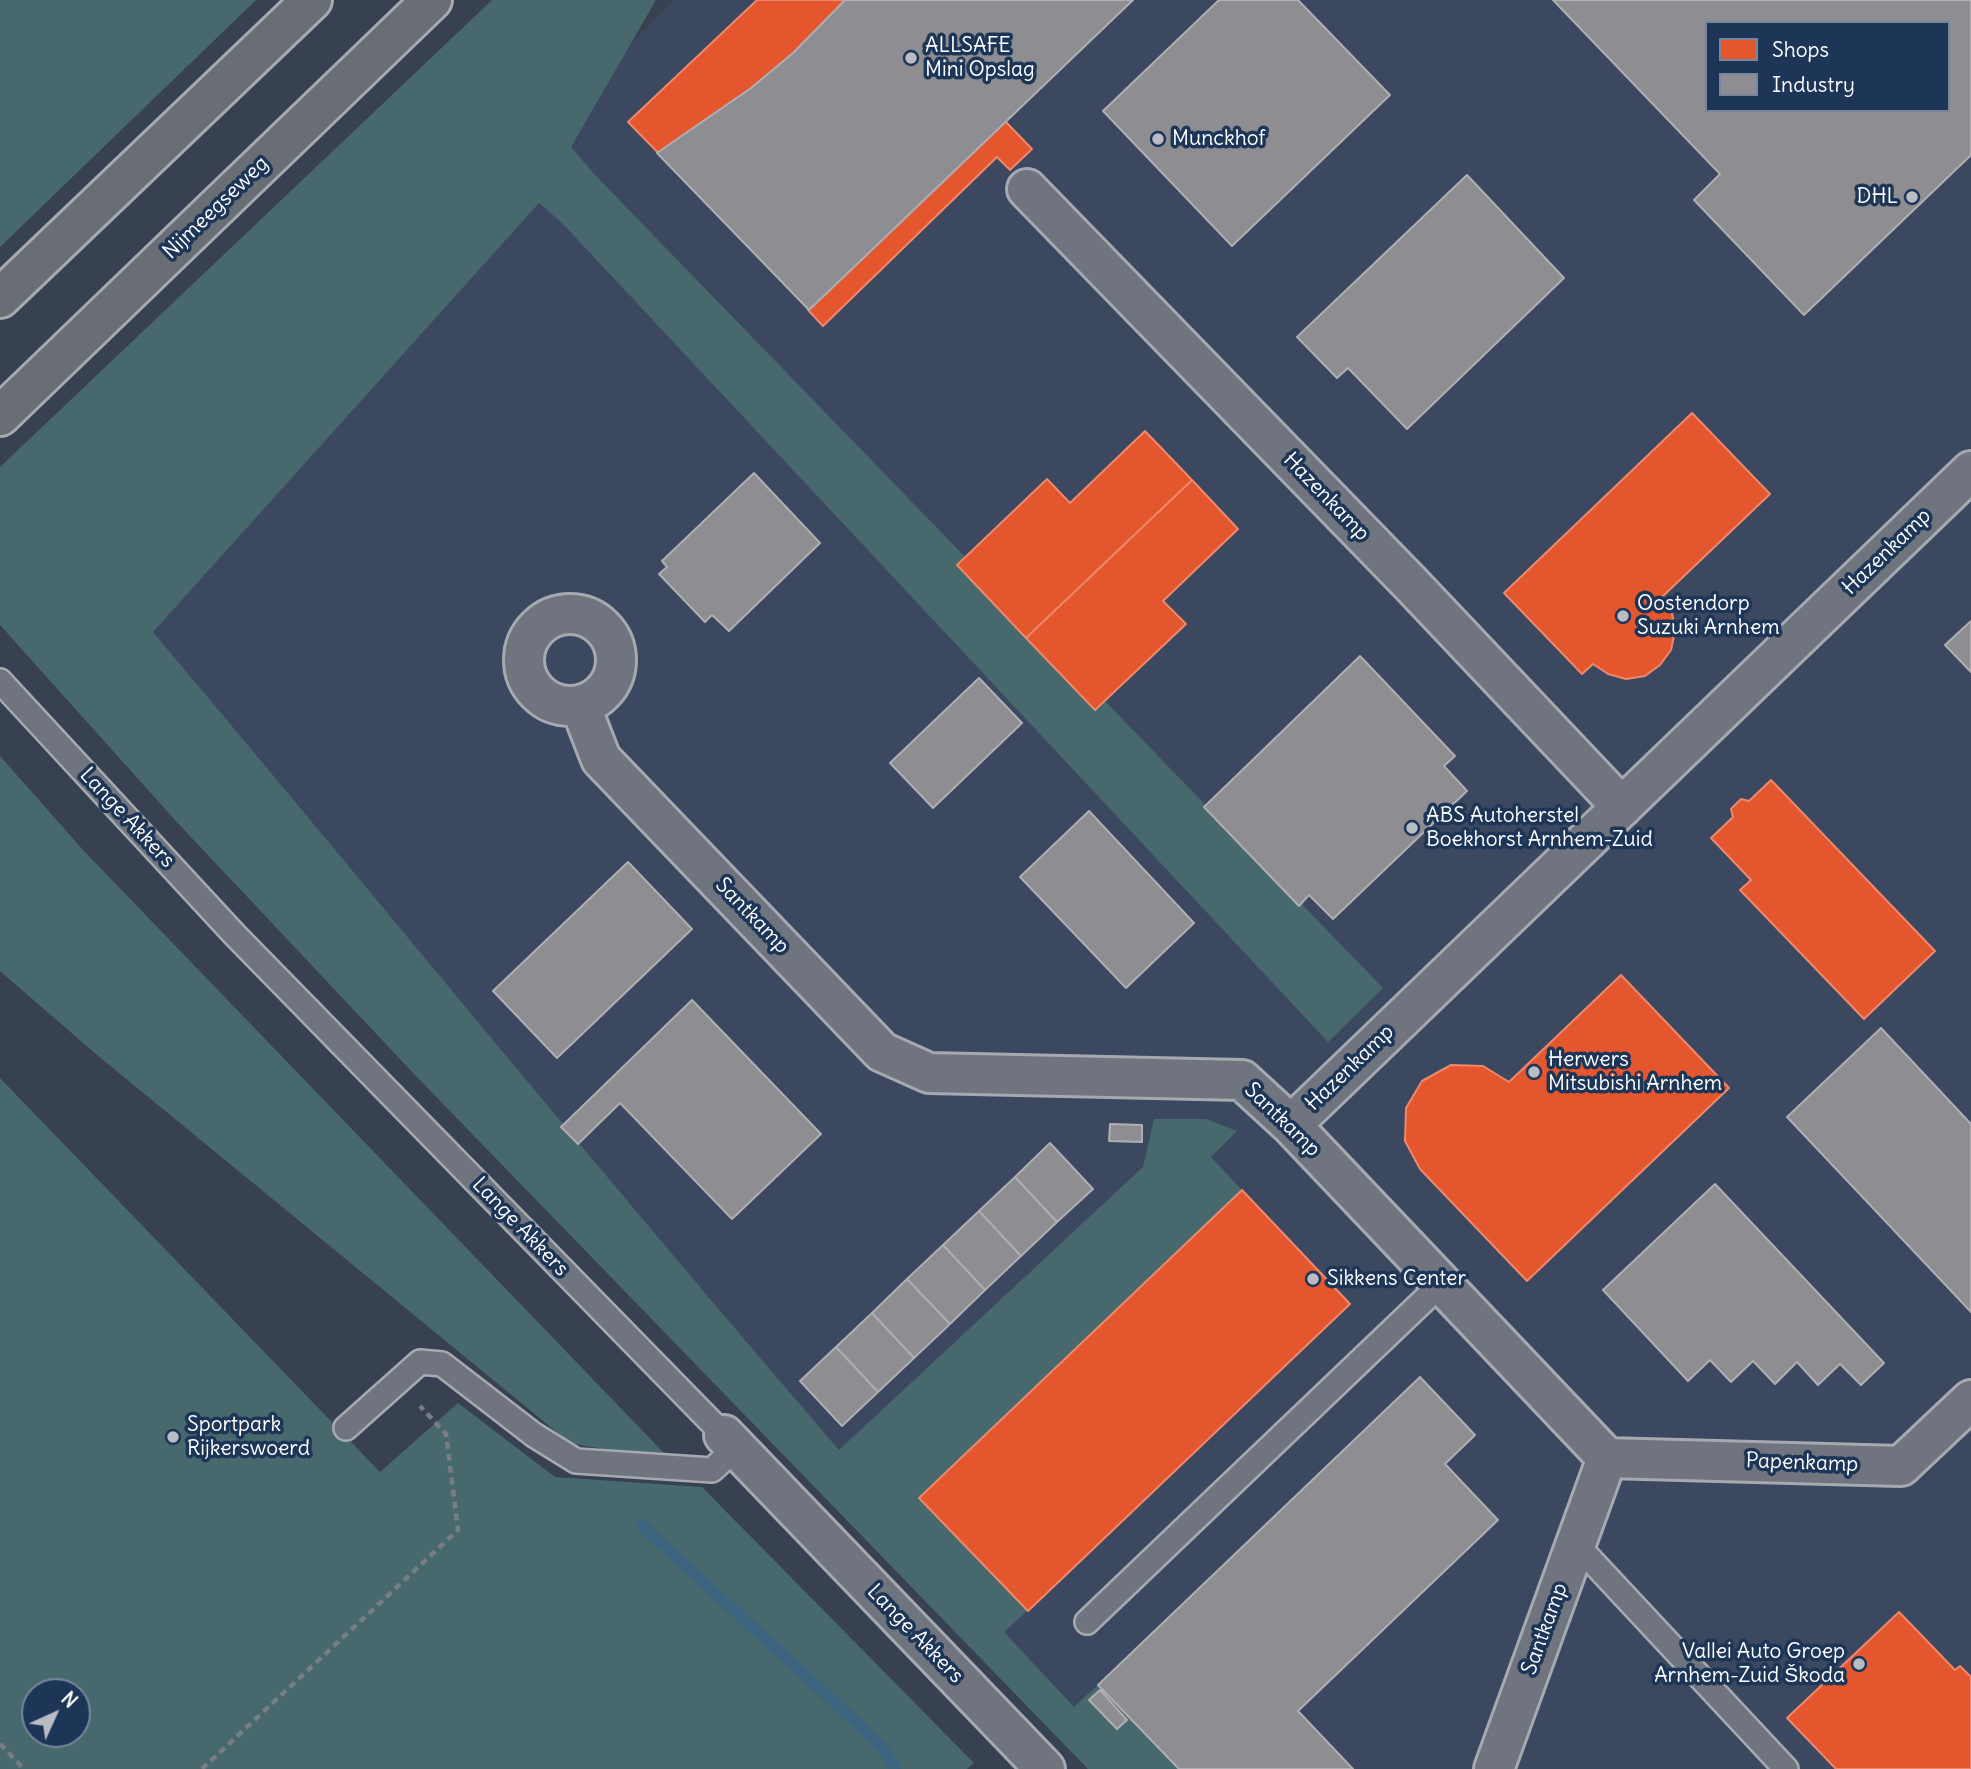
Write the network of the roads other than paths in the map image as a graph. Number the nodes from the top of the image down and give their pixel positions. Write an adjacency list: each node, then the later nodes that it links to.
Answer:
1 (312, 0): 4 (highway)
2 (432, 0): 5 (highway, Nijmeegseweg)
3 (1027, 189): 9 (street, Hazenkamp)
4 (0, 298)
5 (0, 416)
6 (1971, 471): 9 (street, Hazenkamp)
7 (3, 684): 14 (lane, Lange Akkers)
8 (580, 705): 10 (street, Santkamp)
9 (1622, 807): 10 (street, Hazenkamp)
10 (1291, 1125): 11 (street, Santkamp)
11 (1441, 1284): 15 (street, Santkamp); 17 (lane)
12 (1971, 1400): 15 (street, Papenkamp)
13 (346, 1428): 14 (lane)
14 (730, 1442): 18 (street, Lange Akkers)
15 (1607, 1458): 16 (street, Santkamp)
16 (1576, 1544): 19 (street, Santkamp); 20 (lane)
17 (1087, 1622)
18 (1045, 1769)
19 (1493, 1769)
20 (1786, 1769)

